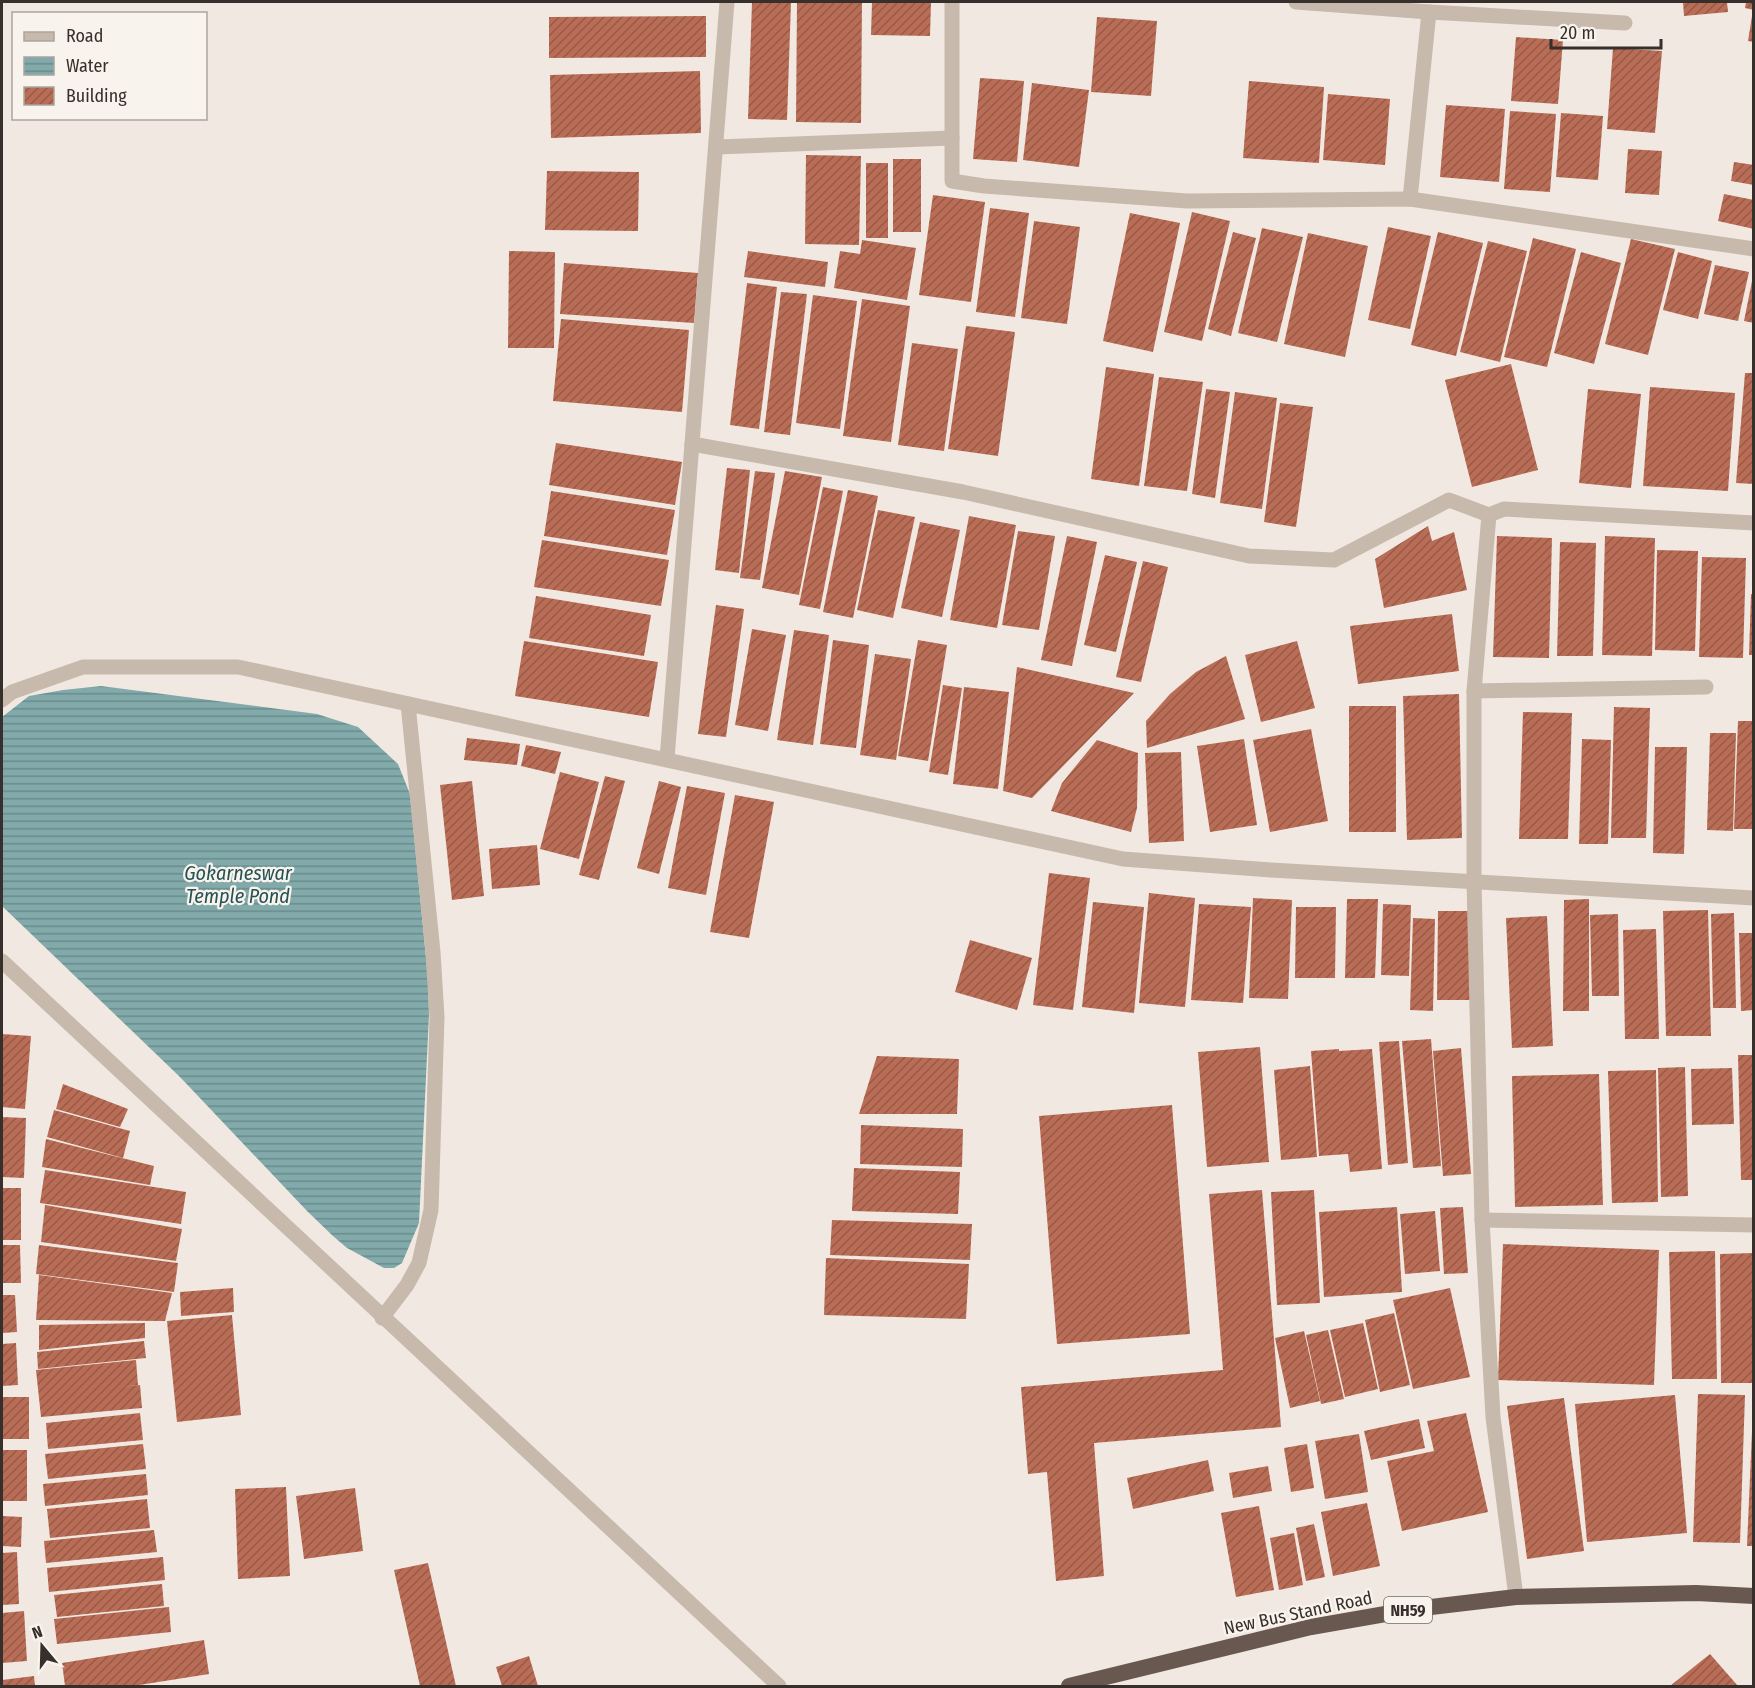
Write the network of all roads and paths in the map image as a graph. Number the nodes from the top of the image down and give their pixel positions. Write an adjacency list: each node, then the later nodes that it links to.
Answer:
1 (727, 2): 7 (street)
2 (952, 2): 6 (street)
3 (1296, 2): 4 (street)
4 (1429, 12): 5 (street); 8 (street)
5 (1625, 23)
6 (952, 138): 7 (street); 8 (street)
7 (716, 147): 10 (street)
8 (1410, 199): 9 (street)
9 (1754, 249)
10 (692, 444): 11 (street); 17 (street)
11 (1489, 515): 12 (street); 14 (street)
12 (1754, 523)
13 (1706, 687): 14 (street)
14 (1474, 691): 18 (street)
15 (2, 700): 16 (street)
16 (408, 704): 17 (street); 23 (street)
17 (667, 759): 18 (street)
18 (1474, 881): 19 (street); 21 (street)
19 (1754, 898)
20 (2, 961): 23 (street)
21 (1482, 1220): 22 (street); 25 (street)
22 (1754, 1226)
23 (382, 1318): 26 (street)
24 (1754, 1596): 25 (highway, New Bus Stand Road / NH59)
25 (1516, 1597): 27 (highway, New Bus Stand Road / NH59)
26 (778, 1686)
27 (1069, 1686)

